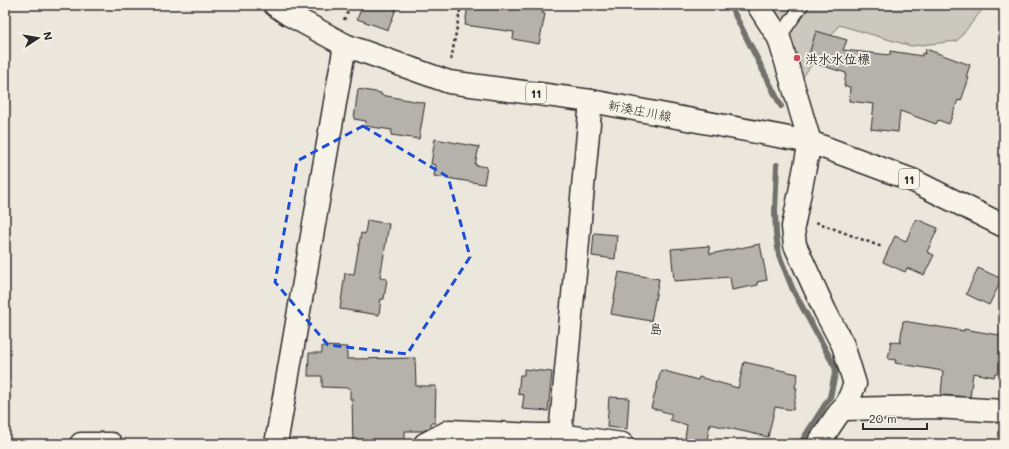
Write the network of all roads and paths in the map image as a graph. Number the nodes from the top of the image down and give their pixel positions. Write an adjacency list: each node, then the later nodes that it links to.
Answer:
1 (275, 5): 6 (street, 新湊庄川線 / 11)
2 (461, 5): 7 (path)
3 (758, 5): 5 (street)
4 (802, 5): 5 (lane)
5 (780, 38): 9 (street)
6 (345, 45): 7 (street, 新湊庄川線 / 11); 19 (street)
7 (449, 82): 8 (street, 新湊庄川線 / 11)
8 (591, 101): 9 (street, 新湊庄川線 / 11); 15 (street)
9 (810, 142): 10 (street); 11 (street, 新湊庄川線 / 11)
10 (796, 213): 12 (path); 13 (street)
11 (1004, 226)
12 (882, 247)
13 (843, 409): 14 (street); 22 (street)
14 (1004, 410)
15 (560, 435): 16 (street); 21 (street)
16 (537, 440): 20 (street)
17 (81, 444): 18 (street)
18 (111, 444)
19 (276, 444)
20 (425, 444)
21 (622, 444)
22 (818, 444)

